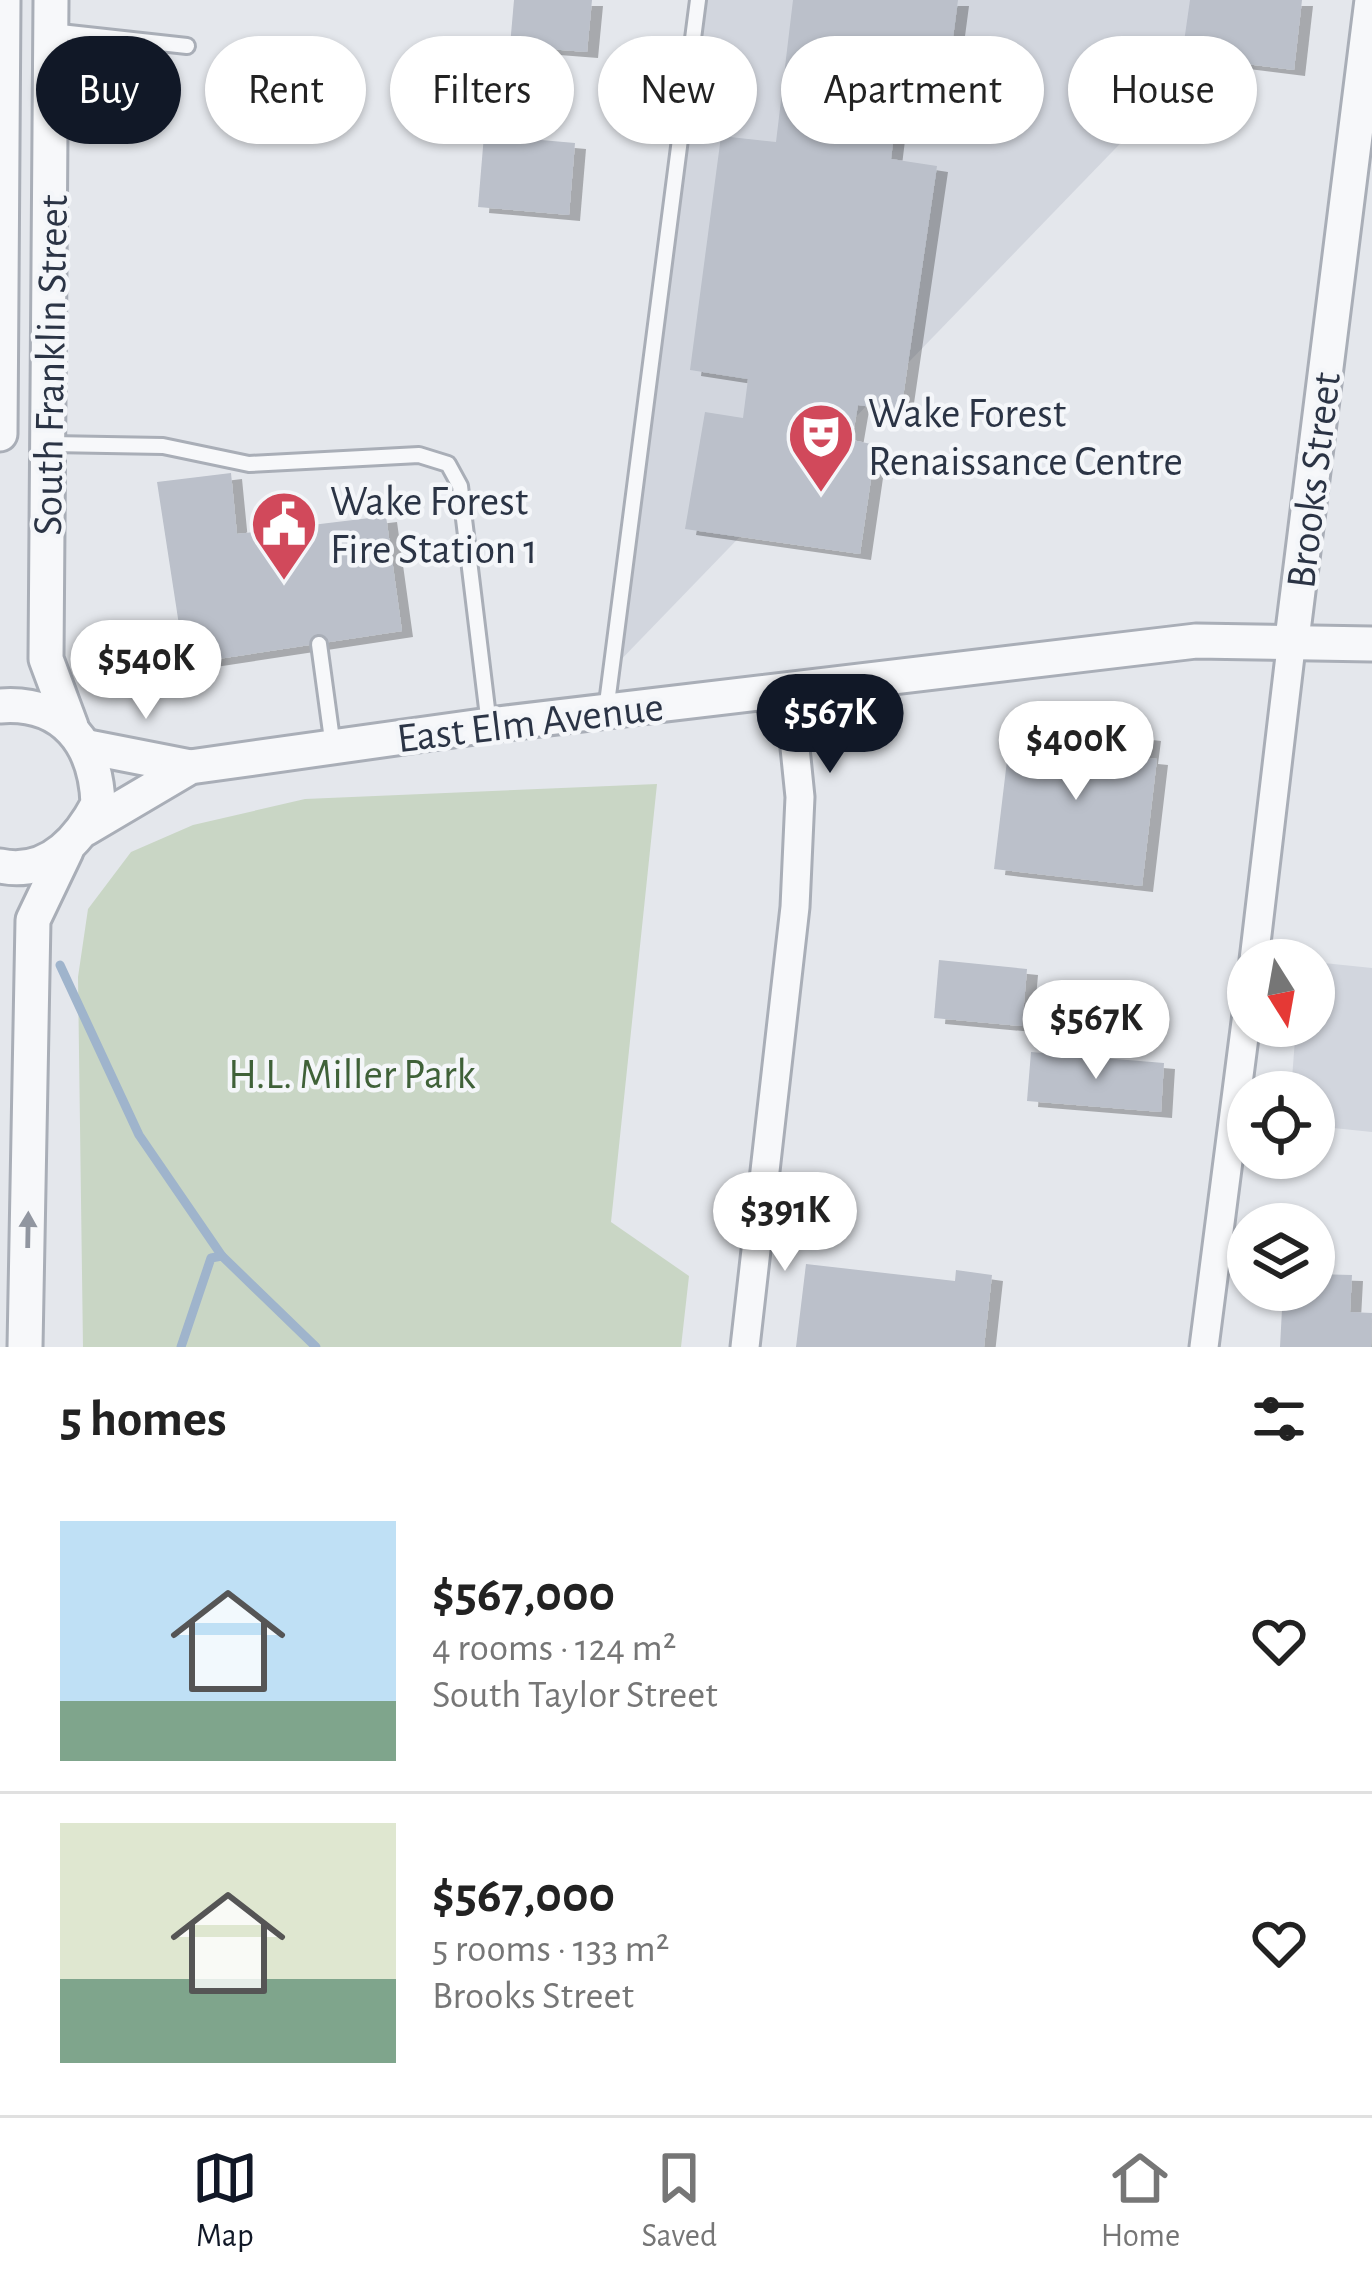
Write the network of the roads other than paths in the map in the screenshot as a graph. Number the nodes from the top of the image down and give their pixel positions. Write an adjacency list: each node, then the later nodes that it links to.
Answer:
1 (3, 0): 6 (street, South Franklin Street)
2 (698, 0): 13 (lane)
3 (1372, 0): 8 (street, Brooks Street)
4 (51, 16): 5 (lane); 7 (street, South Franklin Street)
5 (187, 46)
6 (0, 434)
7 (48, 444): 14 (lane); 15 (street, South Franklin Street)
8 (1292, 639): 10 (street, East Elm Avenue); 11 (street, East Elm Avenue); 20 (street, Brooks Street)
9 (319, 644): 16 (lane)
10 (1372, 644)
11 (789, 689): 13 (street, East Elm Avenue); 23 (street)
12 (0, 706): 15 (street, East Elm Avenue)
13 (606, 711): 14 (street, East Elm Avenue)
14 (489, 725): 16 (street, East Elm Avenue)
15 (79, 736): 17 (street, East Elm Avenue); 18 (street, South Franklin Street)
16 (332, 747): 17 (street, East Elm Avenue)
17 (190, 767): 18 (street, East Elm Avenue)
18 (76, 840): 19 (street, East Elm Avenue); 22 (street, one-way to 18)
19 (0, 866)
20 (1256, 939)
21 (1243, 1047): 24 (street)
22 (25, 1347)
23 (745, 1347)
24 (1204, 1347)

